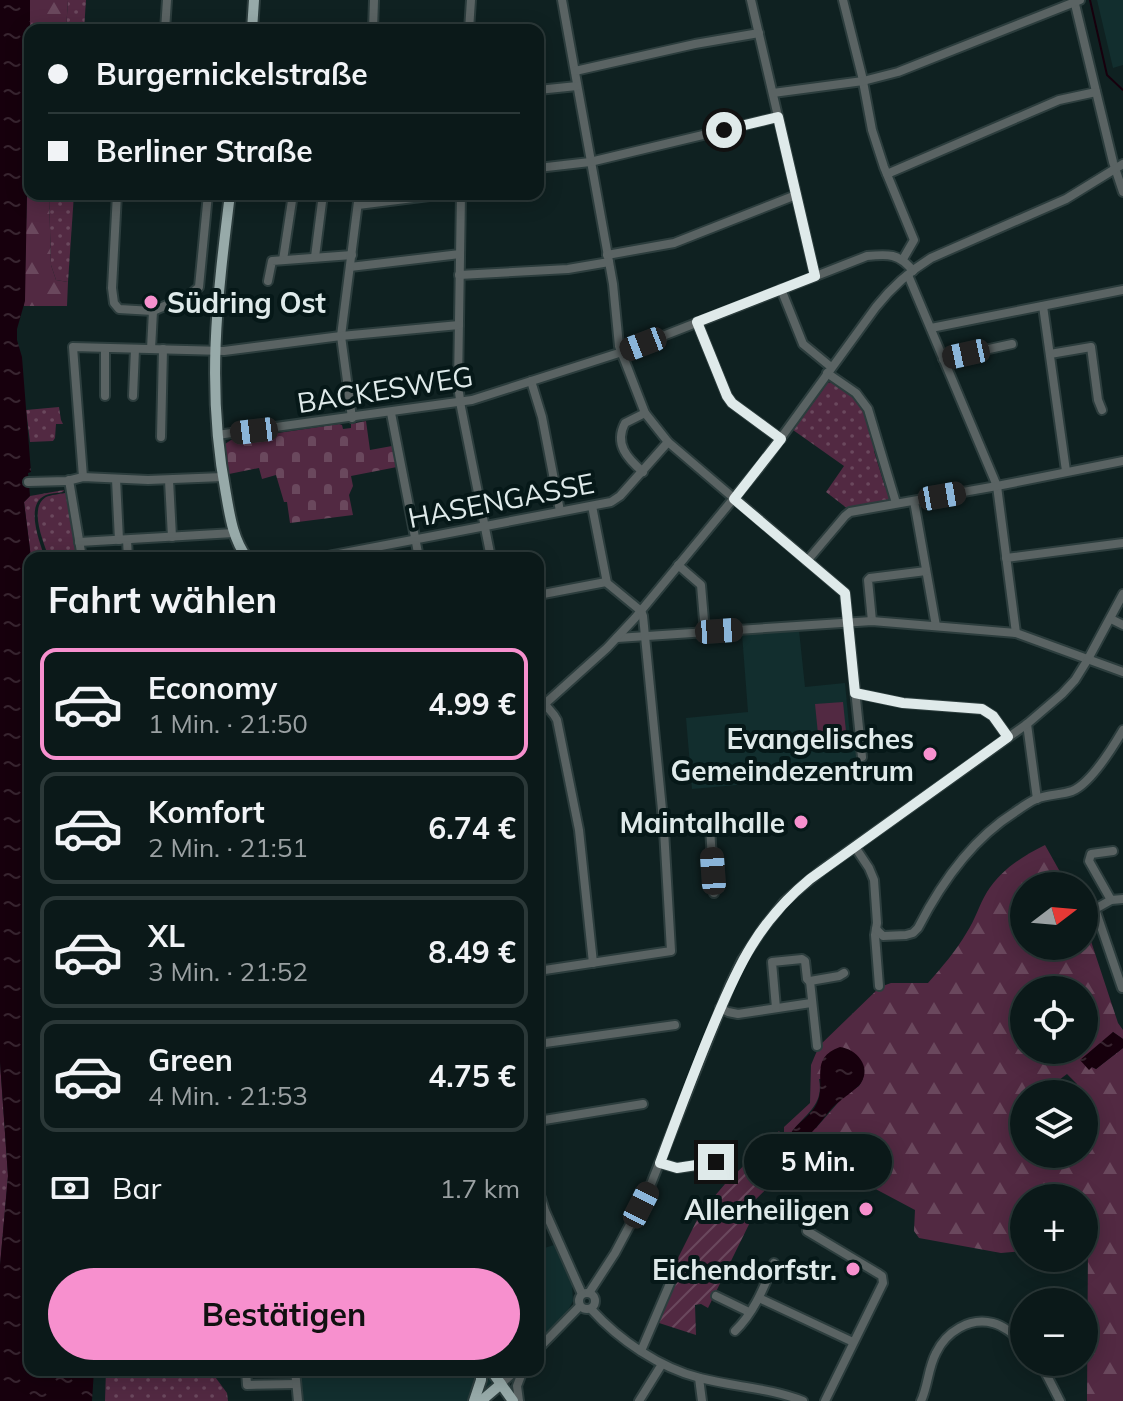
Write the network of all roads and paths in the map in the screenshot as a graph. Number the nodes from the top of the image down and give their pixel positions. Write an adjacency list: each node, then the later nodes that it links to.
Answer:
1 (167, 0): 9 (street)
2 (254, 0): 10 (main road)
3 (374, 0): 11 (street)
4 (471, 0): 12 (street)
5 (562, 0): 14 (street)
6 (751, 0): 13 (street)
7 (843, 0): 15 (street)
8 (1076, 1): 15 (street); 18 (street)
9 (165, 24)
10 (252, 24)
11 (373, 24)
12 (469, 24)
13 (759, 33): 14 (street); 19 (street)
14 (575, 71): 16 (street)
15 (863, 81): 19 (street); 24 (street)
16 (577, 86): 17 (street); 21 (street)
17 (544, 89)
18 (1096, 92): 23 (street); 24 (street)
19 (773, 93): 20 (street)
20 (778, 117): 21 (street); 26 (street)
21 (590, 162): 22 (street); 39 (street)
22 (544, 167)
23 (1119, 167): 25 (street); 43 (street)
24 (887, 174): 40 (street)
25 (1123, 192)
26 (796, 195): 39 (street); 45 (street)
27 (117, 200): 50 (street)
28 (208, 200): 50 (street)
29 (229, 200): 60 (main road)
30 (292, 200): 41 (street)
31 (322, 200): 38 (street)
32 (358, 200): 35 (street)
33 (398, 200): 35 (street)
34 (461, 200): 36 (street)
35 (358, 205): 37 (street)
36 (460, 254): 42 (street); 44 (street)
37 (352, 255): 38 (street); 42 (street)
38 (315, 257): 41 (street)
39 (608, 258): 44 (street); 61 (street)
40 (903, 259): 43 (street); 45 (street, BACKESWEG)
41 (283, 260): 46 (street)
42 (350, 267): 54 (street)
43 (910, 273): 53 (street); 64 (street)
44 (459, 275): 52 (street)
45 (815, 276): 47 (street, BACKESWEG)
46 (268, 281)
47 (781, 289): 51 (street, BACKESWEG); 64 (street)
48 (1123, 290): 49 (street)
49 (1043, 306): 53 (street); 62 (street)
50 (153, 311): 58 (street)
51 (697, 322): 61 (street, BACKESWEG); 75 (street)
52 (459, 325): 54 (street); 68 (street)
53 (931, 328): 63 (street)
54 (341, 336): 60 (street); 72 (street)
55 (1012, 344): 63 (street)
56 (105, 348): 57 (street); 66 (street); 80 (street)
57 (135, 349): 58 (street); 67 (street)
58 (151, 349): 59 (street)
59 (163, 349): 60 (street); 74 (street)
60 (214, 351): 73 (main road)
61 (622, 352): 65 (street, BACKESWEG); 71 (street)
62 (1050, 354): 69 (street); 78 (street)
63 (943, 359): 86 (street)
64 (829, 370): 75 (street); 89 (street)
65 (531, 381): 68 (street, BACKESWEG); 91 (street)
66 (105, 396)
67 (133, 396)
68 (460, 403): 70 (street, BACKESWEG); 92 (street)
69 (1102, 410)
70 (391, 413): 72 (street, BACKESWEG); 96 (street)
71 (645, 413): 76 (street); 79 (street)
72 (352, 418): 73 (street, BACKESWEG)
73 (217, 435): 81 (main road)
74 (161, 437)
75 (781, 439): 87 (street)
76 (668, 442): 79 (street, HASENGASSE); 87 (street)
77 (1123, 461): 78 (street)
78 (1066, 471): 86 (street)
79 (643, 472): 90 (street, HASENGASSE)
80 (83, 477): 82 (street); 83 (street)
81 (223, 477): 84 (street); 93 (main road)
82 (116, 479): 84 (street); 95 (street)
83 (69, 480): 85 (street); 97 (street)
84 (169, 480): 94 (street)
85 (28, 482)
86 (997, 486): 88 (street); 105 (street)
87 (734, 499): 106 (street); 107 (street)
88 (914, 501): 89 (street); 108 (street)
89 (896, 503): 106 (street)
90 (592, 506): 91 (street, HASENGASSE); 109 (street)
91 (560, 511): 92 (street, HASENGASSE)
92 (484, 526): 96 (street, HASENGASSE); 104 (street)
93 (234, 533): 94 (street); 101 (main road)
94 (172, 537): 95 (street)
95 (123, 540): 97 (street); 100 (street)
96 (415, 540): 102 (street, HASENGASSE); 103 (street)
97 (79, 542): 99 (street)
98 (1123, 543): 105 (street)
99 (81, 552)
100 (126, 552)
101 (243, 552)
102 (363, 552)
103 (418, 552)
104 (490, 552)
105 (1006, 558): 119 (street)
106 (807, 561): 115 (street)
107 (678, 565): 112 (street); 118 (street)
108 (926, 571): 114 (street); 117 (street)
109 (606, 582): 110 (street); 112 (street)
110 (544, 594)
111 (1123, 594): 113 (street)
112 (641, 611): 120 (street); 121 (street)
113 (1111, 619): 116 (street); 122 (street)
114 (872, 621): 115 (street); 117 (street)
115 (849, 622): 118 (street); 124 (street)
116 (1123, 625)
117 (936, 626): 119 (street)
118 (705, 632): 120 (street)
119 (1016, 633): 122 (street)
120 (645, 636): 121 (street); 132 (street)
121 (617, 638): 125 (street)
122 (1088, 659): 123 (street); 127 (street)
123 (1123, 672)
124 (855, 693): 129 (street); 130 (street)
125 (544, 705)
126 (544, 709): 139 (street)
127 (1027, 724): 129 (street); 131 (street)
128 (1123, 730): 131 (street)
129 (1008, 737): 133 (street)
130 (862, 757)
131 (1037, 799): 138 (street)
132 (664, 830): 135 (street); 139 (street)
133 (855, 847): 138 (street); 146 (street)
134 (1113, 851): 137 (street)
135 (714, 893)
136 (1123, 899): 137 (street)
137 (1111, 900): 144 (street)
138 (876, 929): 143 (street)
139 (593, 963): 140 (street)
140 (544, 970)
141 (844, 973): 142 (street)
142 (810, 982): 145 (street); 147 (street)
143 (879, 986)
144 (1123, 987)
145 (811, 1003): 147 (street); 150 (street)
146 (720, 1008): 147 (street); 154 (street)
147 (776, 1008)
148 (675, 1025): 149 (street)
149 (544, 1043)
150 (817, 1046)
151 (643, 1104): 152 (street)
152 (544, 1120)
153 (730, 1161): 154 (street)
154 (660, 1163): 159 (street)
155 (544, 1208): 159 (street)
156 (807, 1231): 167 (street)
157 (774, 1263): 161 (street)
158 (674, 1274): 169 (street)
159 (585, 1294): 162 (street); 163 (street)
160 (716, 1296): 164 (street)
161 (759, 1298): 164 (street); 167 (street)
162 (580, 1306): 163 (street); 168 (street)
163 (591, 1309): 169 (street)
164 (749, 1312): 165 (street)
165 (735, 1331)
166 (1010, 1333): 189 (street)
167 (853, 1342): 188 (street)
168 (544, 1343)
169 (641, 1351): 170 (street)
170 (662, 1364): 178 (street); 185 (street)
171 (246, 1376): 179 (street)
172 (295, 1376): 179 (street)
173 (480, 1376): 182 (main road)
174 (495, 1376): 180 (main road)
175 (510, 1376): 180 (street)
176 (521, 1376): 184 (street)
177 (1047, 1376): 190 (street)
178 (699, 1378): 186 (street); 187 (street)
179 (296, 1384): 181 (street)
180 (501, 1384): 183 (main road); 184 (main road)
181 (298, 1401)
182 (474, 1401)
183 (481, 1401)
184 (516, 1401)
185 (639, 1401)
186 (702, 1401)
187 (803, 1401)
188 (825, 1401)
189 (921, 1401)
190 (1060, 1401)

